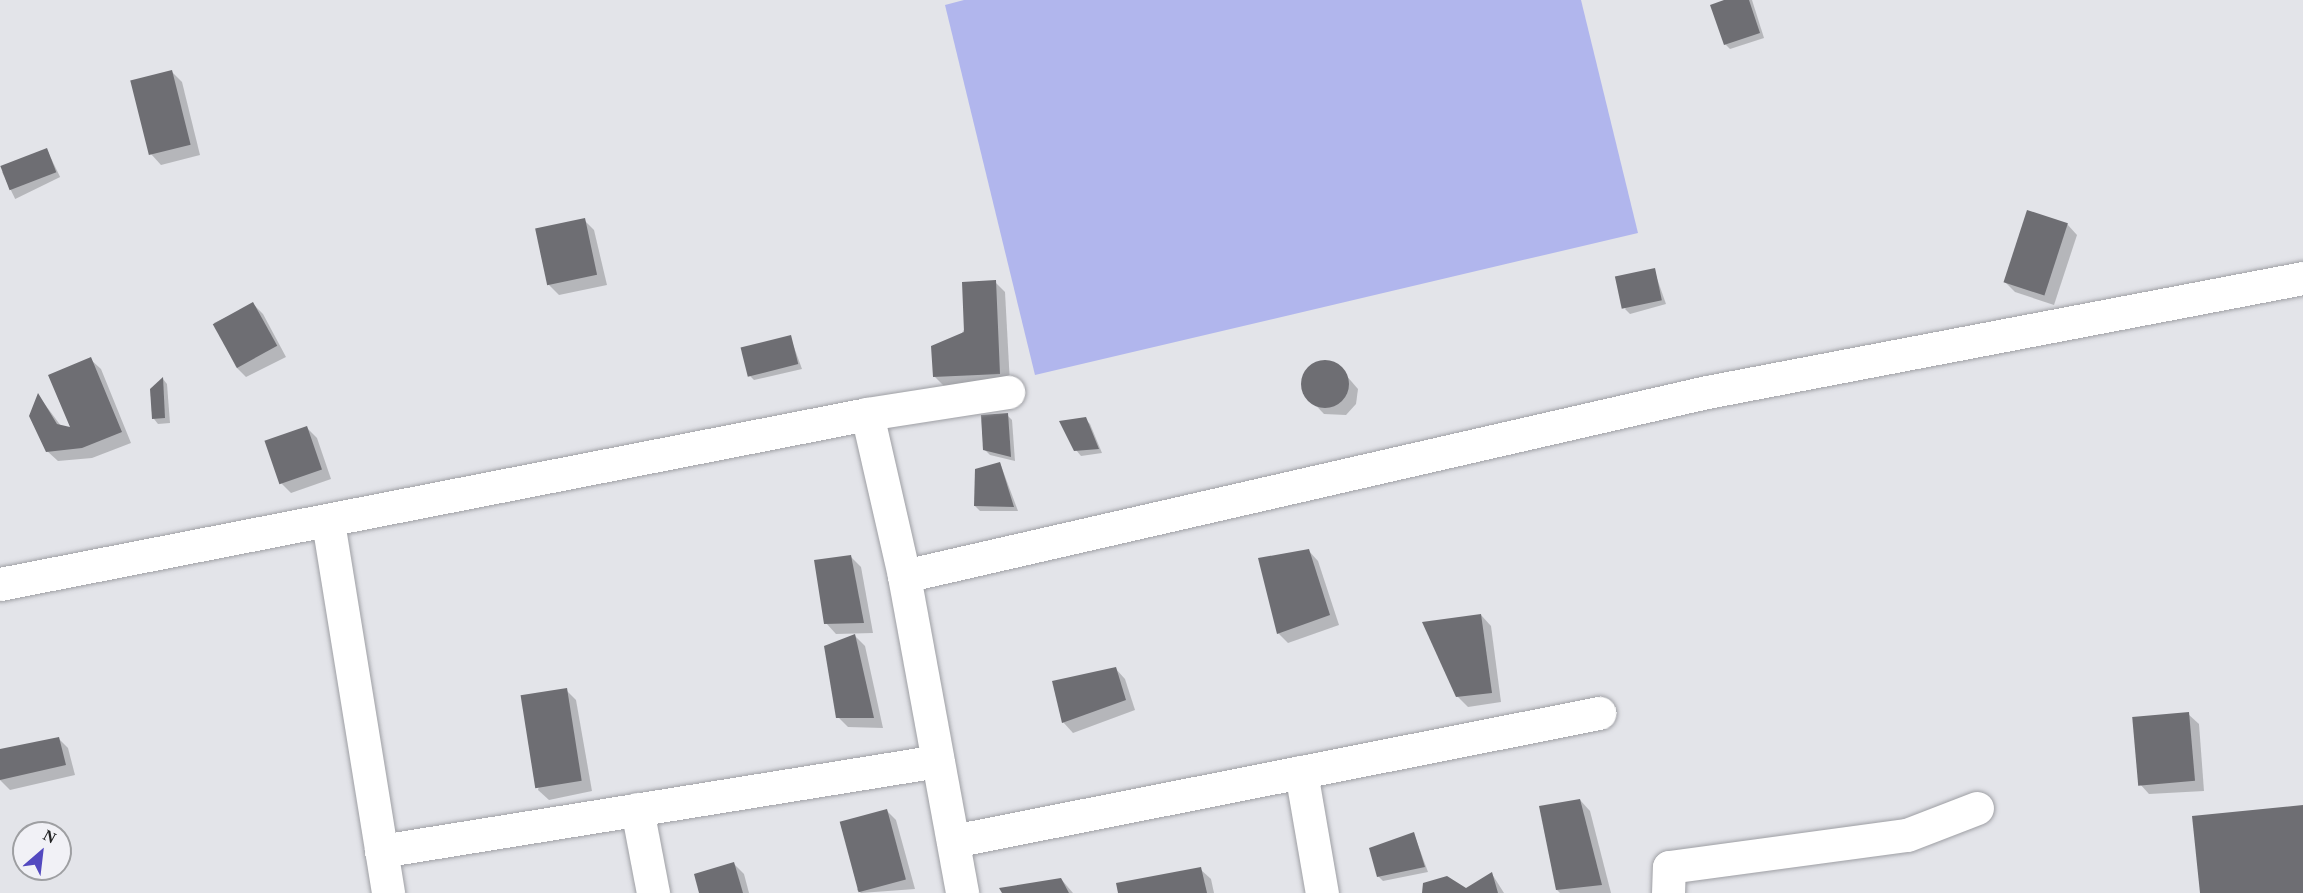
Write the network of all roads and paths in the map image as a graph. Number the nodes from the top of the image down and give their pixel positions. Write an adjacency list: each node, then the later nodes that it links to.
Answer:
1 (2303, 278): 5 (street)
2 (1008, 392): 3 (street)
3 (867, 414): 4 (street); 5 (street)
4 (328, 522): 6 (street); 13 (street)
5 (904, 576): 8 (street)
6 (0, 584)
7 (1599, 713): 9 (street)
8 (938, 761): 11 (street); 12 (street)
9 (1301, 772): 12 (street); 17 (street)
10 (1977, 808): 18 (street)
11 (638, 809): 13 (street); 15 (street)
12 (953, 841): 16 (street)
13 (381, 851): 14 (street)
14 (388, 893)
15 (652, 893)
16 (962, 893)
17 (1322, 893)
18 (1668, 893)

